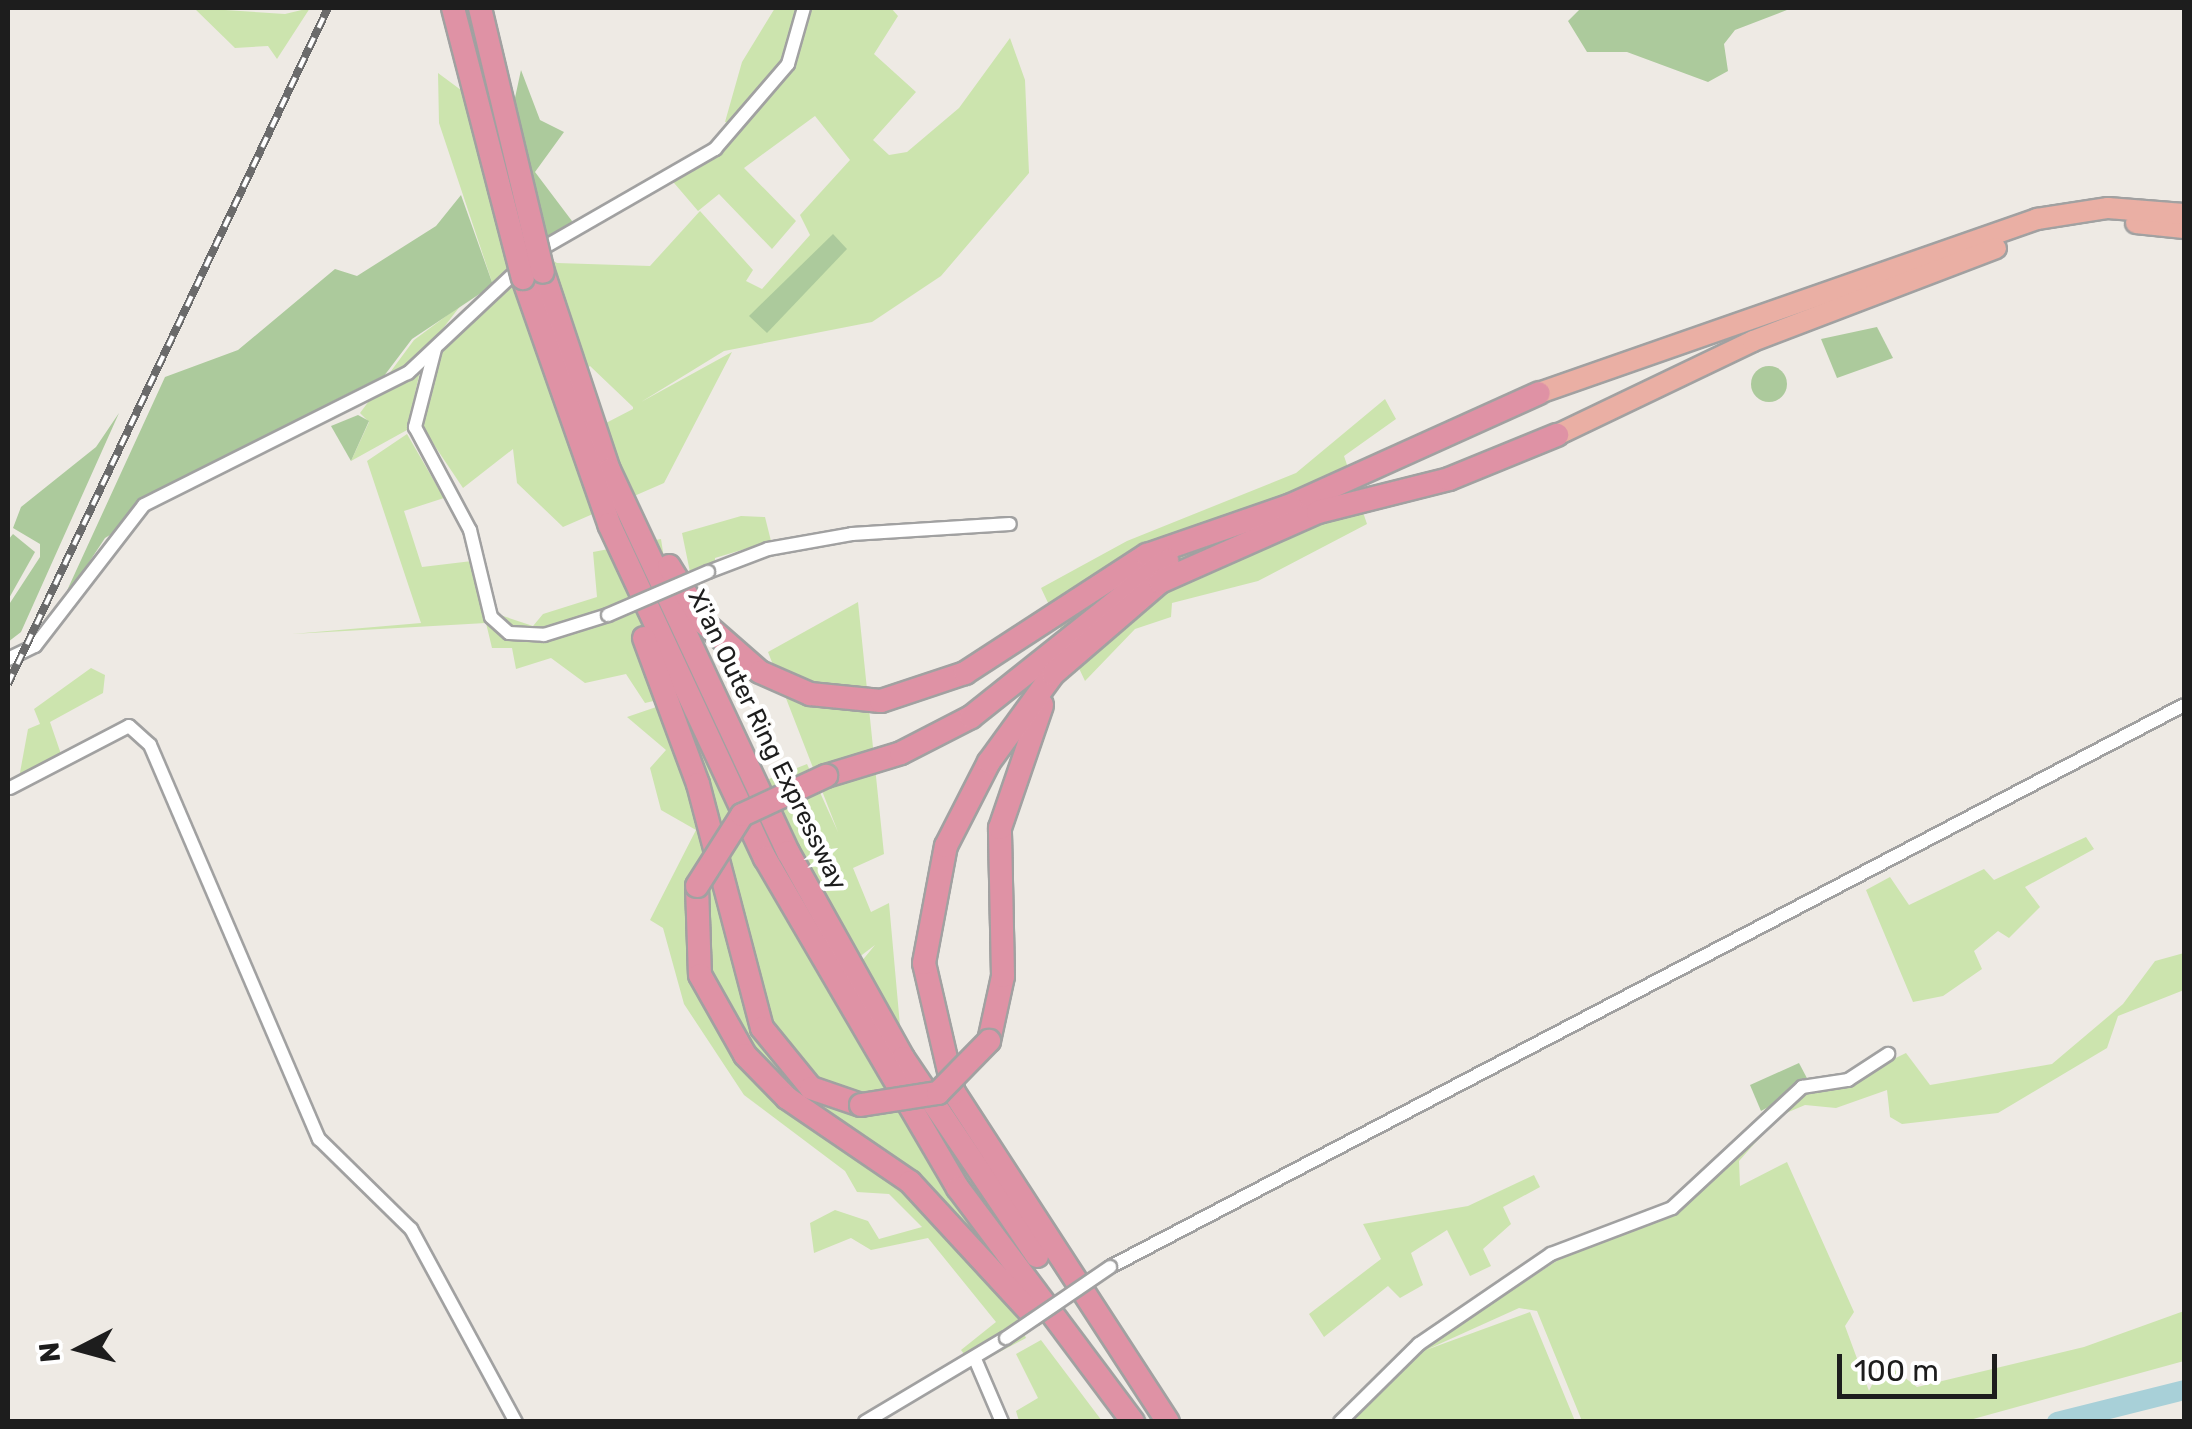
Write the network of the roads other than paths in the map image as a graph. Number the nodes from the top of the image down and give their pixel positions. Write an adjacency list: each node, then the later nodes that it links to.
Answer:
1 (454, 8): 5 (highway, Xi'an Outer Ring Expressway, bridge)
2 (480, 8): 5 (highway, Xi'an Outer Ring Expressway, bridge)
3 (804, 8): 7 (street)
4 (2182, 225): 9 (highway); 10 (highway)
5 (533, 275): 6 (highway, Xi'an Outer Ring Expressway); 8 (highway, Xi'an Outer Ring Expressway)
6 (561, 340): 11 (highway); 23 (highway, Xi'an Outer Ring Expressway)
7 (436, 346): 12 (street, bridge); 14 (street)
8 (546, 362): 13 (highway, bridge); 22 (highway, Xi'an Outer Ring Expressway)
9 (1539, 393): 11 (highway)
10 (1556, 435): 13 (highway)
11 (1291, 506): 22 (highway, bridge)
12 (1010, 524)
13 (1094, 634): 23 (highway)
14 (8, 659)
15 (2184, 705): 18 (street, bridge)
16 (10, 788): 19 (street)
17 (1888, 1054): 24 (street)
18 (975, 1359): 20 (street); 21 (street)
19 (516, 1422)
20 (865, 1422)
21 (1002, 1422)
22 (1131, 1422)
23 (1166, 1422)
24 (1340, 1422)

